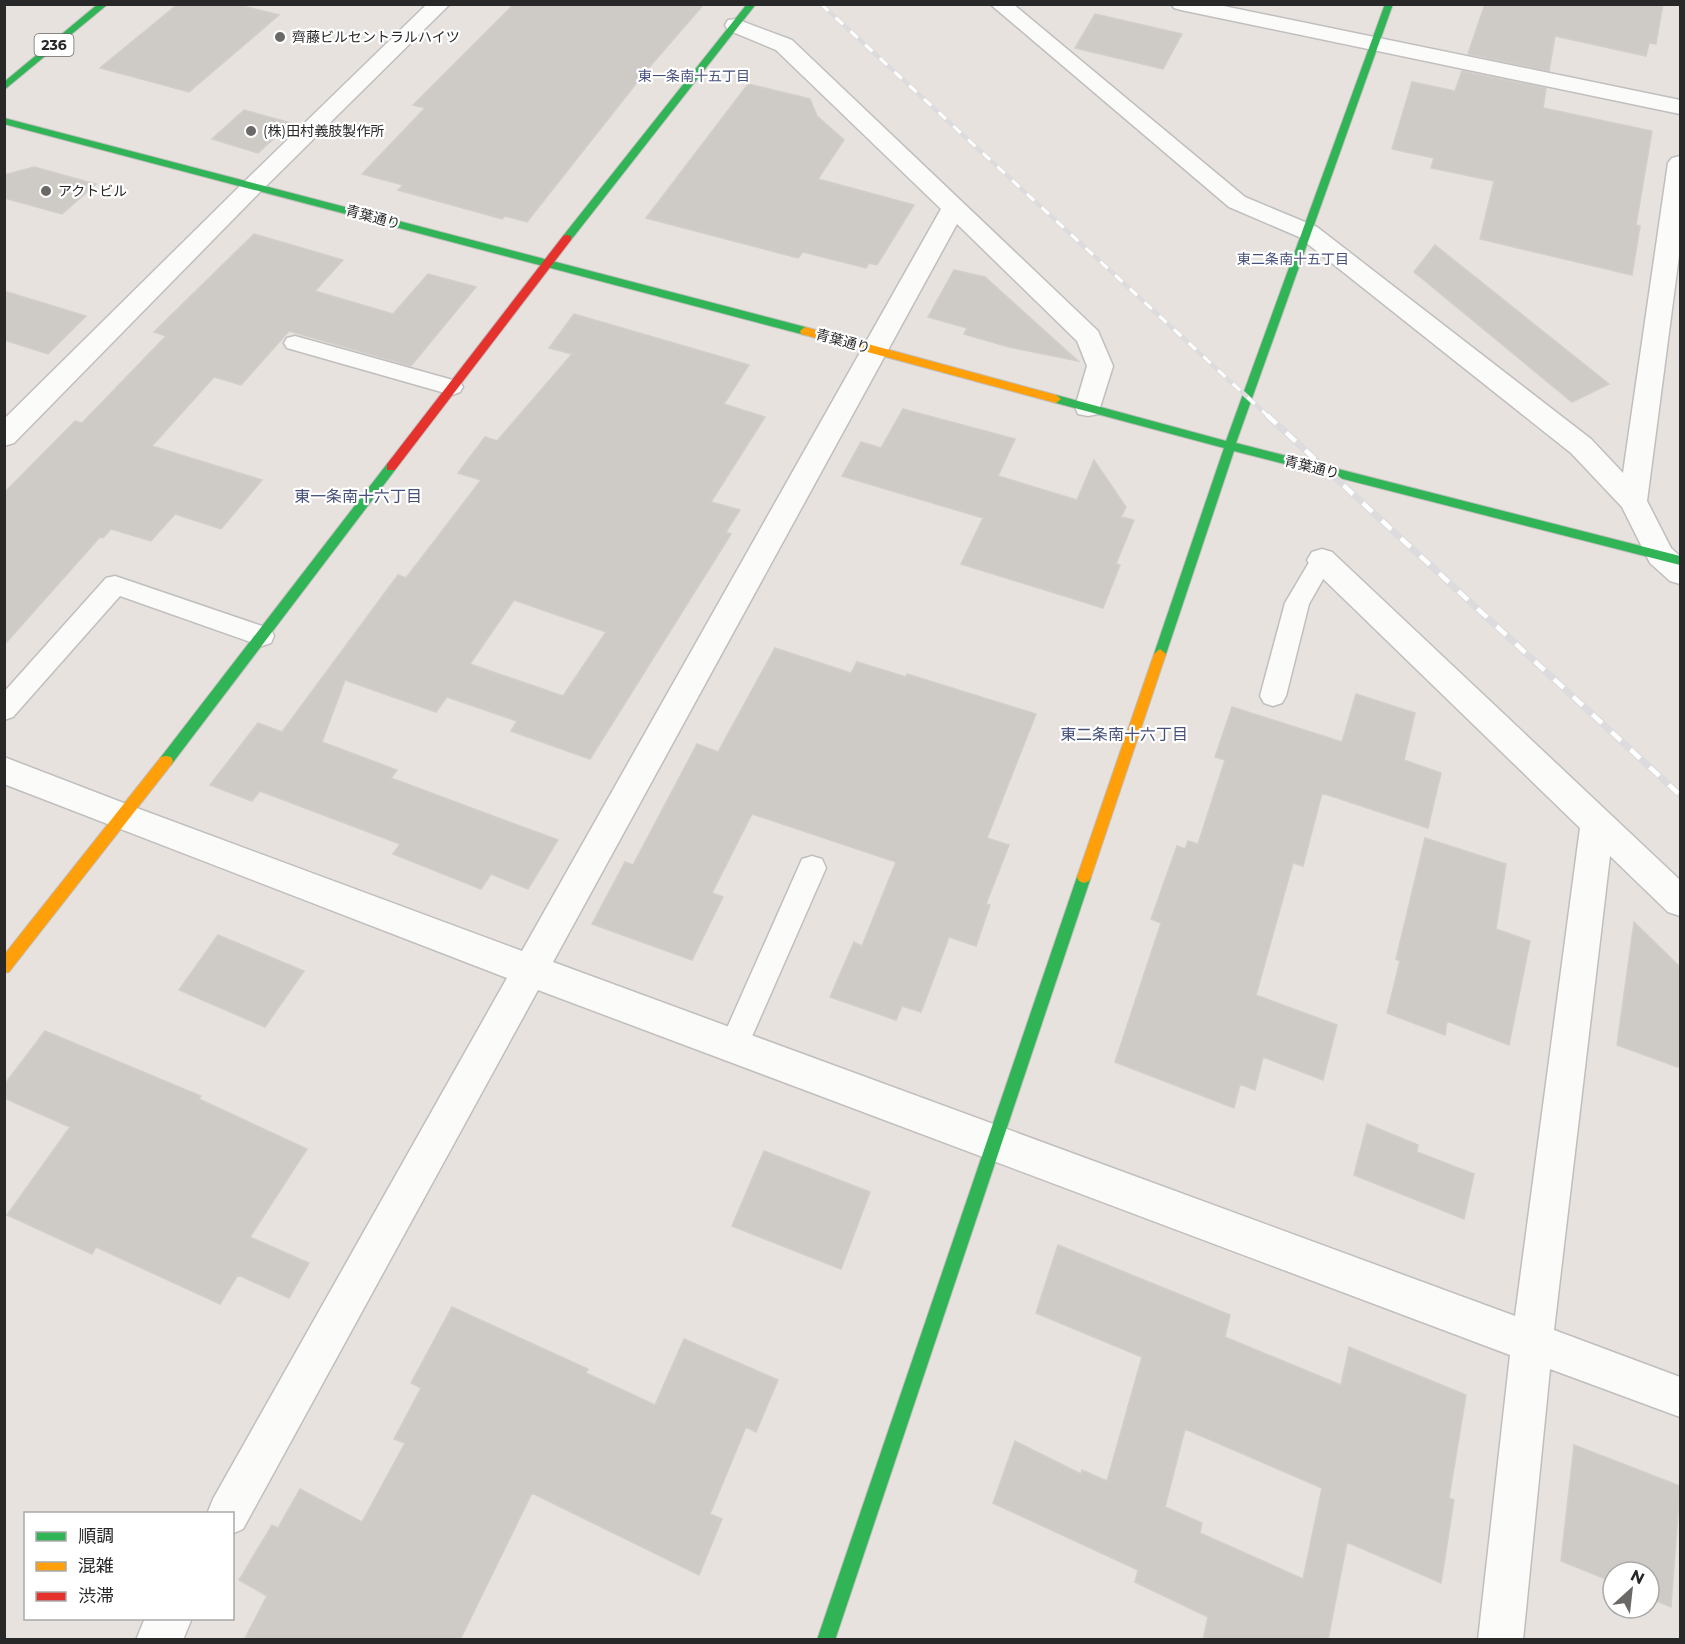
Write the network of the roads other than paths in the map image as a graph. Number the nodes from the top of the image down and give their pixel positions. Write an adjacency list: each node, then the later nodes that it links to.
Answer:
1 (104, 4): 9 (main road, 236)
2 (440, 4): 13 (street)
3 (752, 4): 7 (main road)
4 (1000, 4): 15 (street)
5 (1181, 4): 8 (street)
6 (1389, 4): 8 (main road)
7 (736, 26): 14 (street); 16 (main road)
8 (1376, 44): 10 (street); 15 (main road)
9 (4, 87)
10 (1680, 107)
11 (4, 121): 13 (main road, 青葉通り)
12 (1680, 163): 23 (street)
13 (253, 186): 16 (main road, 青葉通り); 21 (street)
14 (954, 208): 18 (street); 20 (street)
15 (1308, 232): 22 (main road); 23 (street)
16 (547, 263): 18 (main road, 青葉通り); 19 (main road)
17 (295, 343): 19 (lane)
18 (876, 350): 20 (main road, 青葉通り); 36 (street)
19 (452, 387): 27 (main road)
20 (1088, 407): 22 (main road, 青葉通り)
21 (4, 436)
22 (1231, 446): 24 (main road, 青葉通り); 38 (main road)
23 (1634, 501): 24 (street)
24 (1670, 558): 26 (street)
25 (1322, 560): 28 (lane); 32 (street)
26 (1680, 573)
27 (262, 636): 29 (lane); 31 (main road)
28 (1273, 696)
29 (4, 710)
30 (4, 770): 31 (street)
31 (122, 818): 35 (main road); 36 (street)
32 (1597, 823): 34 (street); 39 (street)
33 (812, 868): 37 (lane)
34 (1680, 901)
35 (4, 967)
36 (530, 970): 37 (street); 41 (street)
37 (734, 1047): 38 (street)
38 (994, 1144): 39 (street); 44 (main road)
39 (1532, 1343): 40 (street); 45 (street)
40 (1680, 1397)
41 (229, 1512)
42 (169, 1620): 43 (street)
43 (158, 1640)
44 (826, 1640)
45 (1500, 1640)

